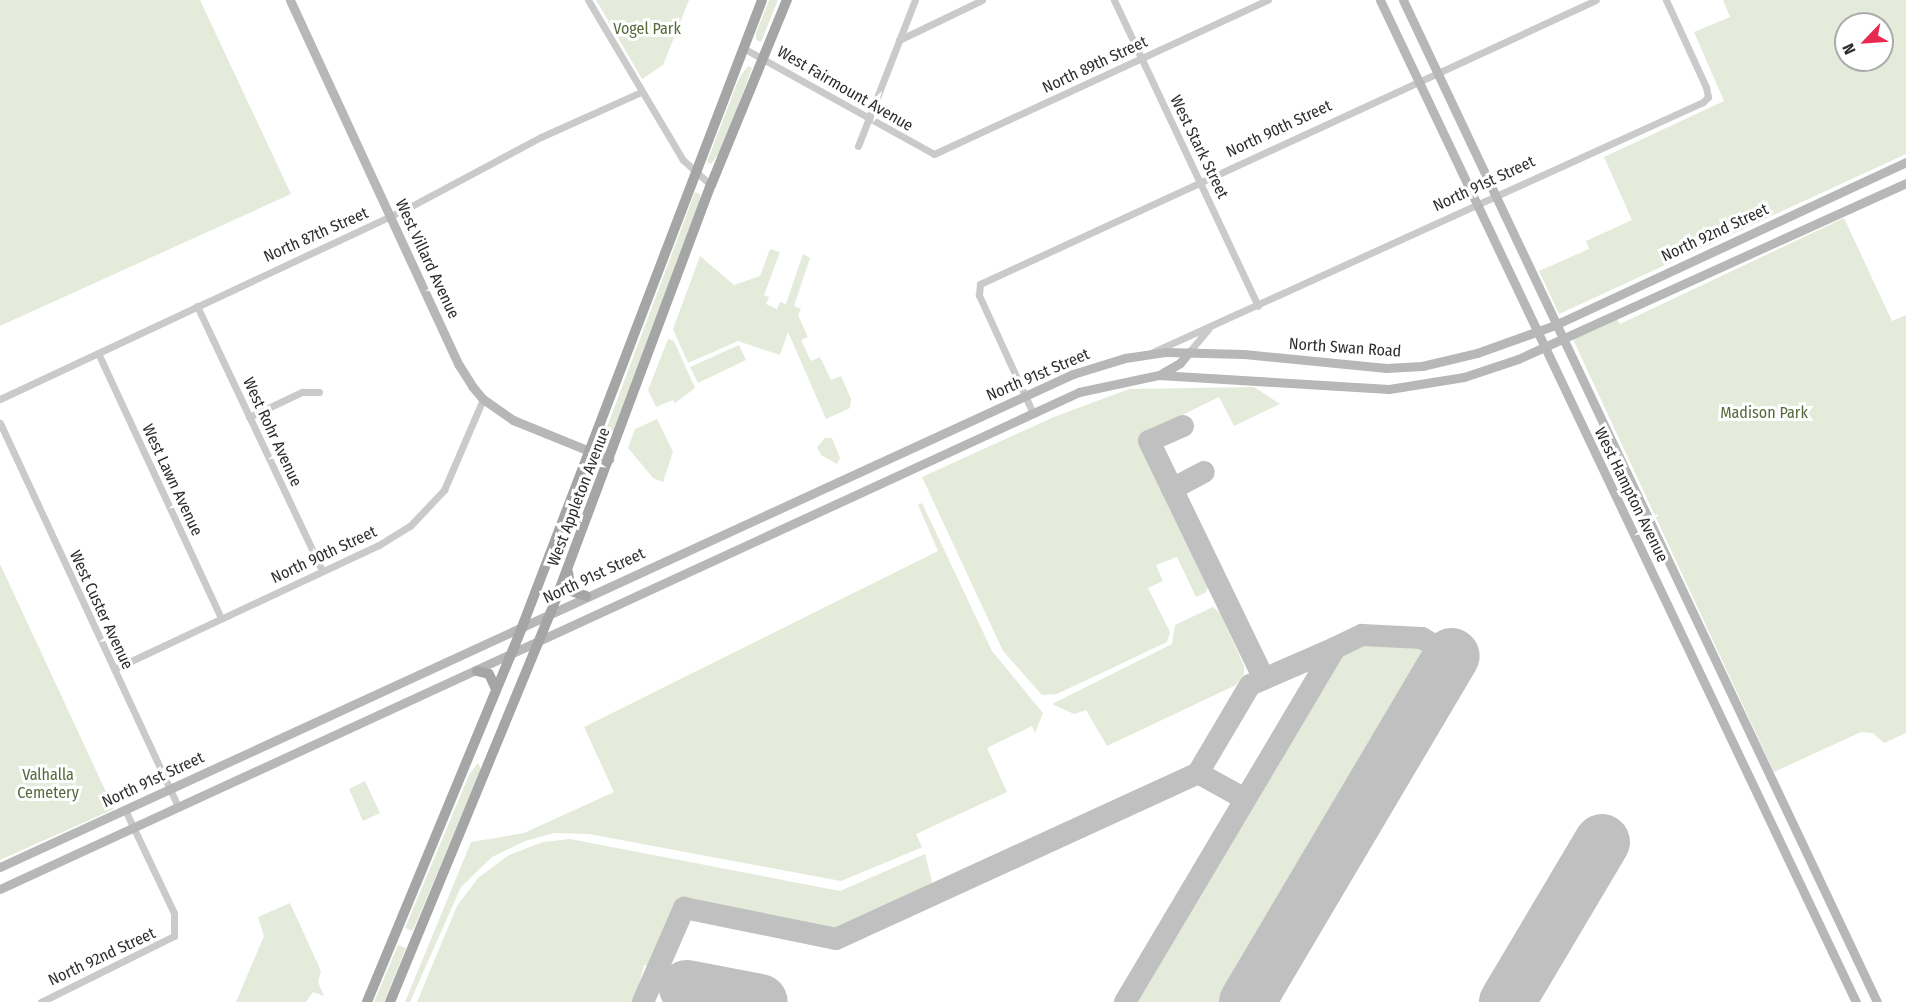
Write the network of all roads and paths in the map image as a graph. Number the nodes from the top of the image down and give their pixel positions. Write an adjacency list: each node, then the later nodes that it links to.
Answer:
1 (290, 0): 30 (main road, West Villard Avenue)
2 (588, 0): 19 (street)
3 (762, 0): 14 (main road, West Appleton Avenue)
4 (787, 0): 15 (main road, West Appleton Avenue)
5 (915, 0): 13 (street)
6 (982, 0): 13 (street)
7 (1114, 0): 16 (street, West Stark Street)
8 (1268, 0): 16 (street, North 89th Street)
9 (1380, 0): 18 (main road, West Hampton Avenue)
10 (1403, 0): 17 (main road, West Hampton Avenue)
11 (1596, 0): 17 (street, North 90th Street)
12 (1666, 0): 28 (street, North 91st Street)
13 (899, 40): 20 (street)
14 (743, 48): 15 (street, West Fairmount Avenue); 24 (main road, West Appleton Avenue)
15 (763, 58): 20 (street, West Fairmount Avenue); 27 (main road, West Appleton Avenue)
16 (1142, 59): 22 (street, North 89th Street); 25 (street, West Stark Street)
17 (1437, 71): 18 (street, North 90th Street); 28 (main road, West Hampton Avenue)
18 (1418, 80): 25 (street, North 90th Street); 29 (main road, West Hampton Avenue)
19 (641, 92): 24 (street); 30 (street, North 87th Street)
20 (868, 119): 21 (street); 22 (street, West Fairmount Avenue)
21 (858, 146)
22 (934, 154)
23 (1906, 162): 33 (main road, North 92nd Street)
24 (696, 174): 27 (street); 49 (main road, West Appleton Avenue)
25 (1201, 181): 32 (street, West Stark Street); 43 (street, North 90th Street)
26 (1906, 183): 36 (main road, North 92nd Street)
27 (711, 185): 50 (main road, West Appleton Avenue)
28 (1495, 196): 29 (street, North 91st Street); 33 (main road, West Hampton Avenue)
29 (1477, 204): 32 (street, North 91st Street); 35 (main road, West Hampton Avenue)
30 (390, 216): 31 (street, North 87th Street); 45 (main road, West Villard Avenue)
31 (197, 306): 39 (street, North 87th Street); 47 (street, West Rohr Avenue)
32 (1258, 306): 34 (street, North 91st Street)
33 (1555, 325): 35 (main road, North 92nd Street); 36 (main road, West Hampton Avenue)
34 (1208, 329): 38 (street, North 91st Street); 40 (street, North 91st Street)
35 (1537, 332): 37 (main road, West Hampton Avenue); 38 (main road, North Swan Road)
36 (1562, 340): 37 (main road, North 92nd Street); 74 (main road, West Hampton Avenue)
37 (1544, 347): 41 (main road); 73 (main road, West Hampton Avenue)
38 (1189, 352): 40 (main road, North Swan Road); 41 (main road)
39 (98, 353): 44 (street, North 87th Street); 57 (street, West Lawn Avenue)
40 (1146, 355): 43 (main road, North 91st Street)
41 (1159, 375): 46 (main road, North 91st Street)
42 (319, 392): 47 (street)
43 (1025, 396): 46 (street); 55 (main road, North 91st Street)
44 (0, 399)
45 (483, 399): 49 (main road, West Villard Avenue); 54 (street, North 90th Street)
46 (1032, 411): 59 (main road, North 91st Street)
47 (249, 417): 54 (street, West Rohr Avenue)
48 (0, 423): 61 (street, West Custer Avenue)
49 (590, 451): 50 (main road, West Villard Avenue); 51 (main road, West Appleton Avenue)
50 (609, 459): 52 (main road, West Appleton Avenue)
51 (561, 526): 52 (main road); 58 (main road, West Appleton Avenue)
52 (580, 537): 53 (main road, West Appleton Avenue)
53 (568, 568): 55 (main road); 56 (main road, West Appleton Avenue)
54 (322, 570): 57 (street, North 90th Street)
55 (586, 596): 56 (main road, North 91st Street)
56 (551, 612): 58 (main road, North 91st Street); 59 (main road, West Appleton Avenue)
57 (221, 618): 61 (street, North 90th Street)
58 (522, 627): 60 (main road, West Appleton Avenue); 64 (main road, North 91st Street)
59 (538, 643): 60 (main road, North 91st Street); 72 (main road, West Appleton Avenue)
60 (509, 656): 62 (main road, North 91st Street); 63 (main road, West Appleton Avenue)
61 (114, 669): 64 (street, West Custer Avenue)
62 (477, 671): 63 (main road); 65 (main road, North 91st Street)
63 (496, 689): 71 (main road, West Appleton Avenue)
64 (170, 789): 65 (street, West Custer Avenue); 66 (main road, North 91st Street)
65 (178, 807): 67 (main road, North 91st Street)
66 (125, 810): 67 (street); 68 (main road, North 91st Street)
67 (134, 827): 69 (main road, North 91st Street); 70 (street, North 92nd Street)
68 (0, 867)
69 (0, 888)
70 (41, 1002)
71 (367, 1002)
72 (390, 1002)
73 (1856, 1002)
74 (1877, 1002)

